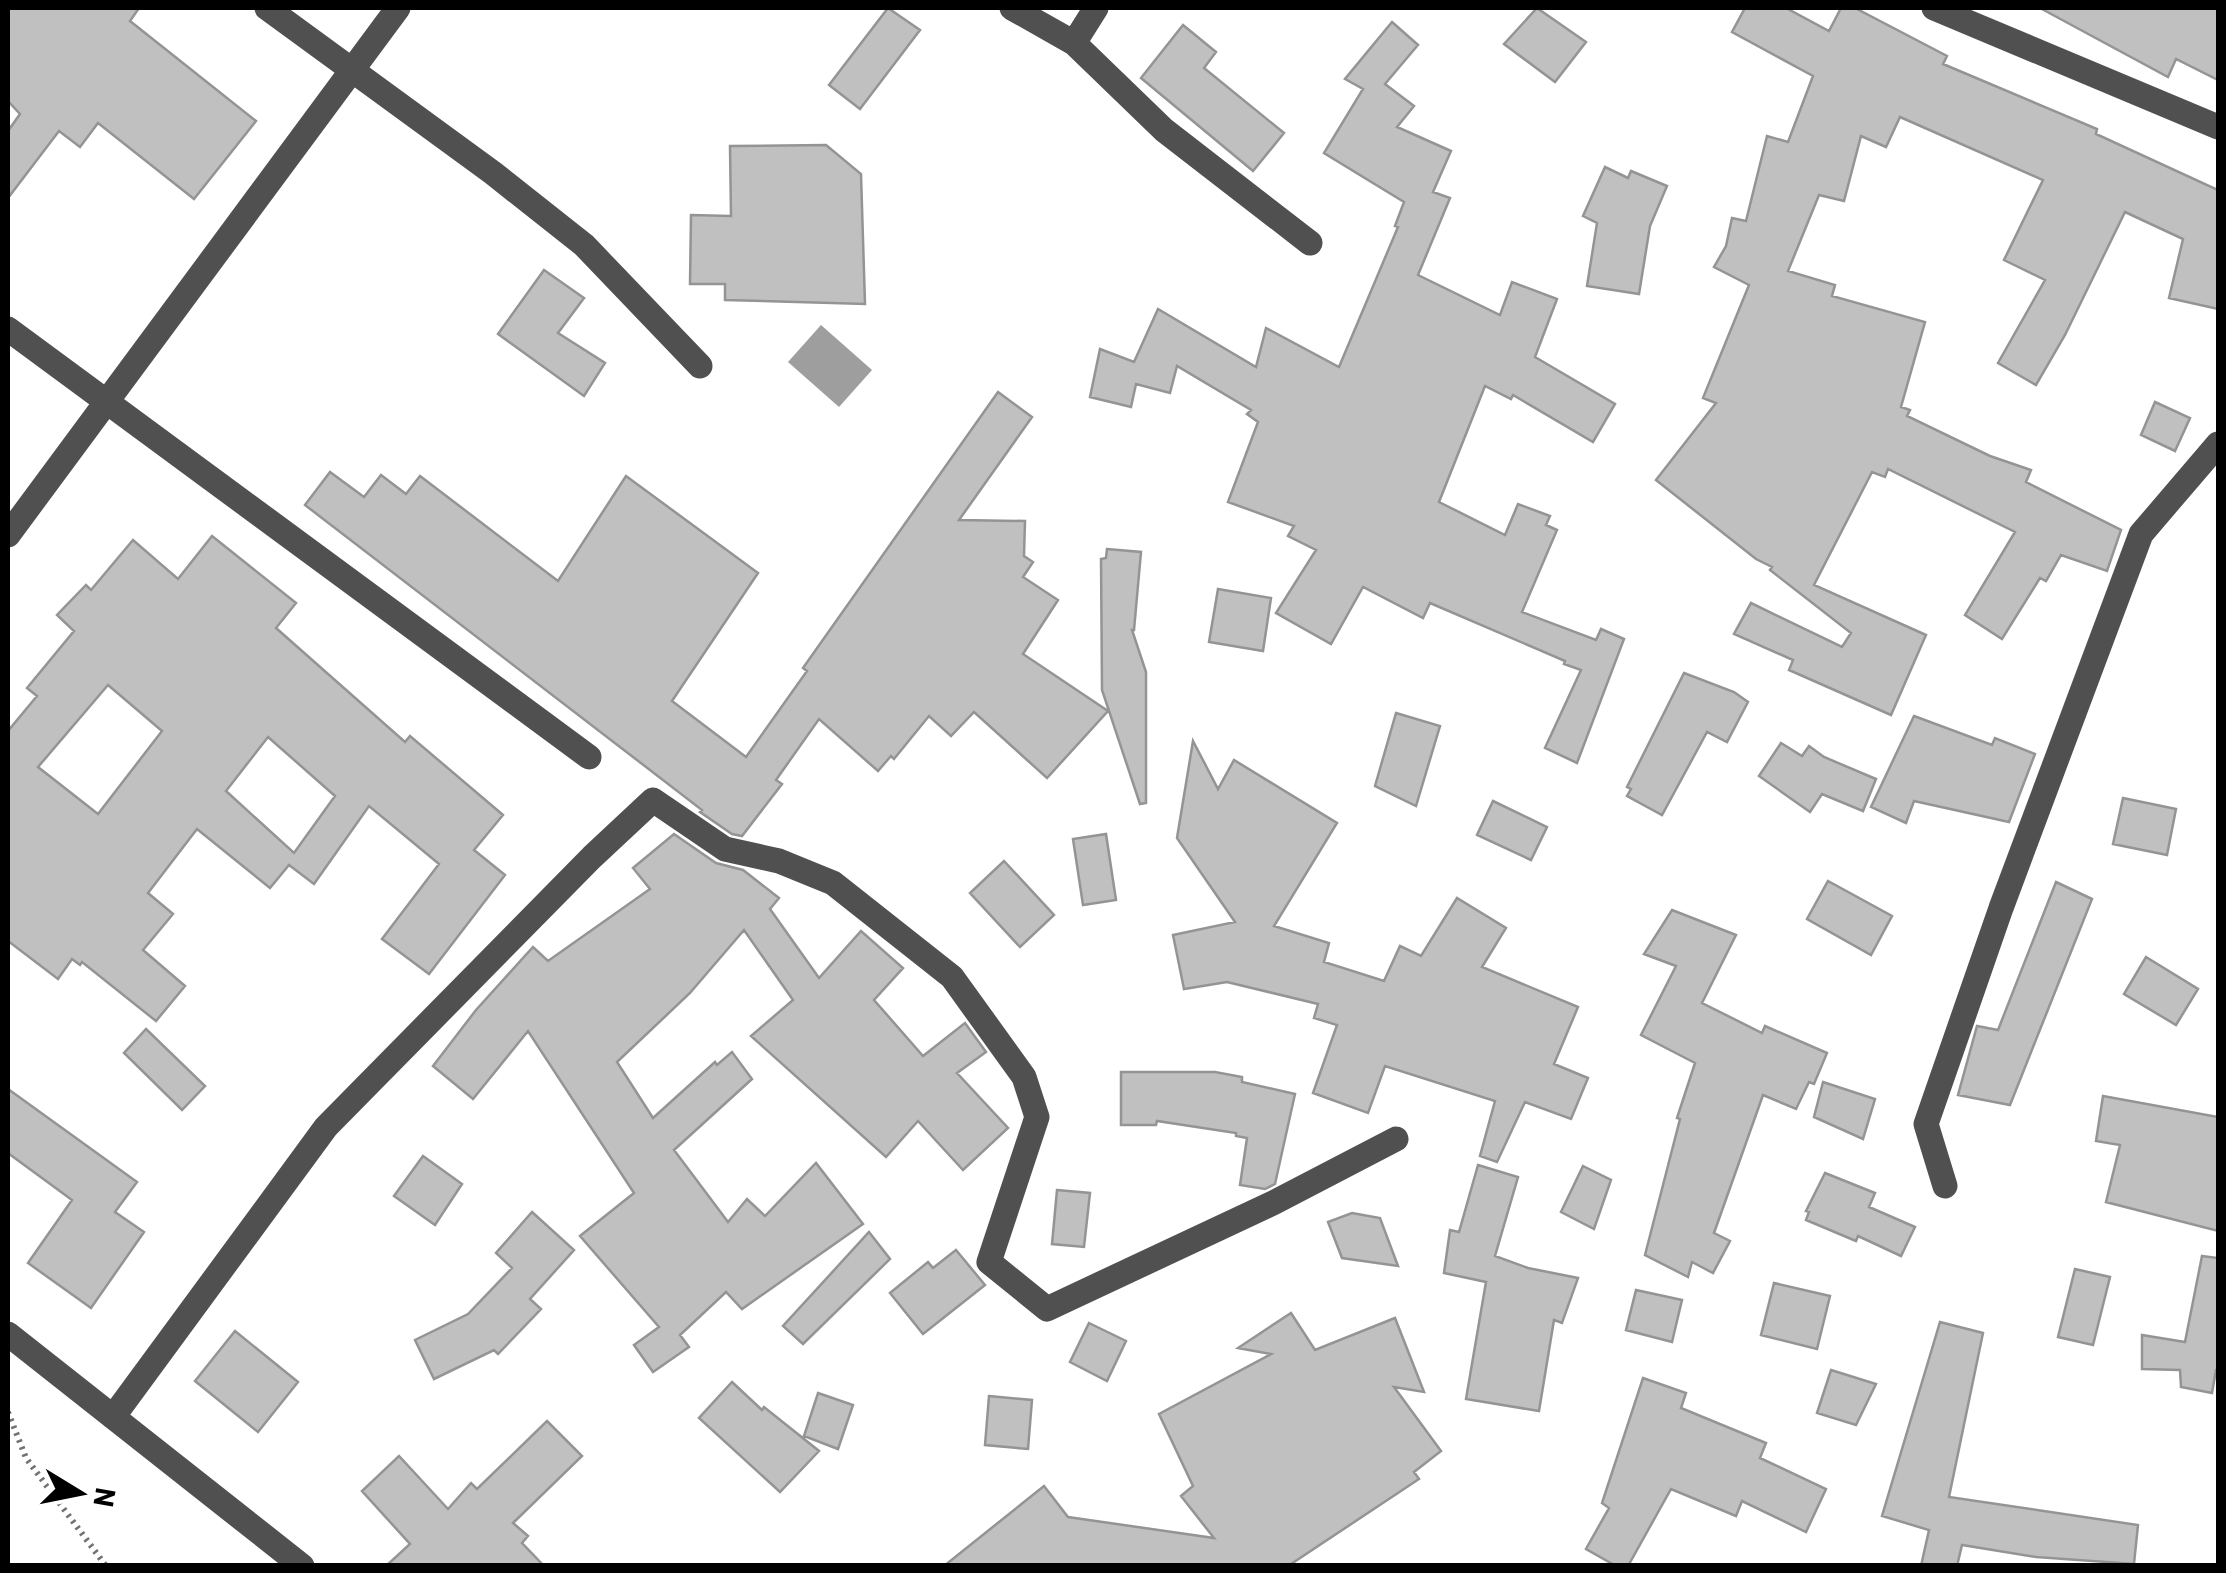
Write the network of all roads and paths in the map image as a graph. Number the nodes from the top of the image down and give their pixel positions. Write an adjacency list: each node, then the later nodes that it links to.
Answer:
1 (267, 8): 7 (street)
2 (398, 8): 7 (street)
3 (1012, 8): 6 (street)
4 (1096, 8): 6 (street)
5 (1934, 8): 8 (street)
6 (1074, 44): 9 (street)
7 (352, 67): 11 (street); 12 (street)
8 (2218, 127)
9 (1310, 242)
10 (8, 329): 12 (street)
11 (700, 366)
12 (105, 401): 14 (street); 15 (street)
13 (2218, 444): 17 (street)
14 (8, 535)
15 (589, 758)
16 (1396, 1140): 20 (street)
17 (1945, 1186)
18 (8, 1334): 20 (street)
19 (8, 1412): 21 (path)
20 (113, 1417): 22 (street)
21 (106, 1566)
22 (302, 1566)

